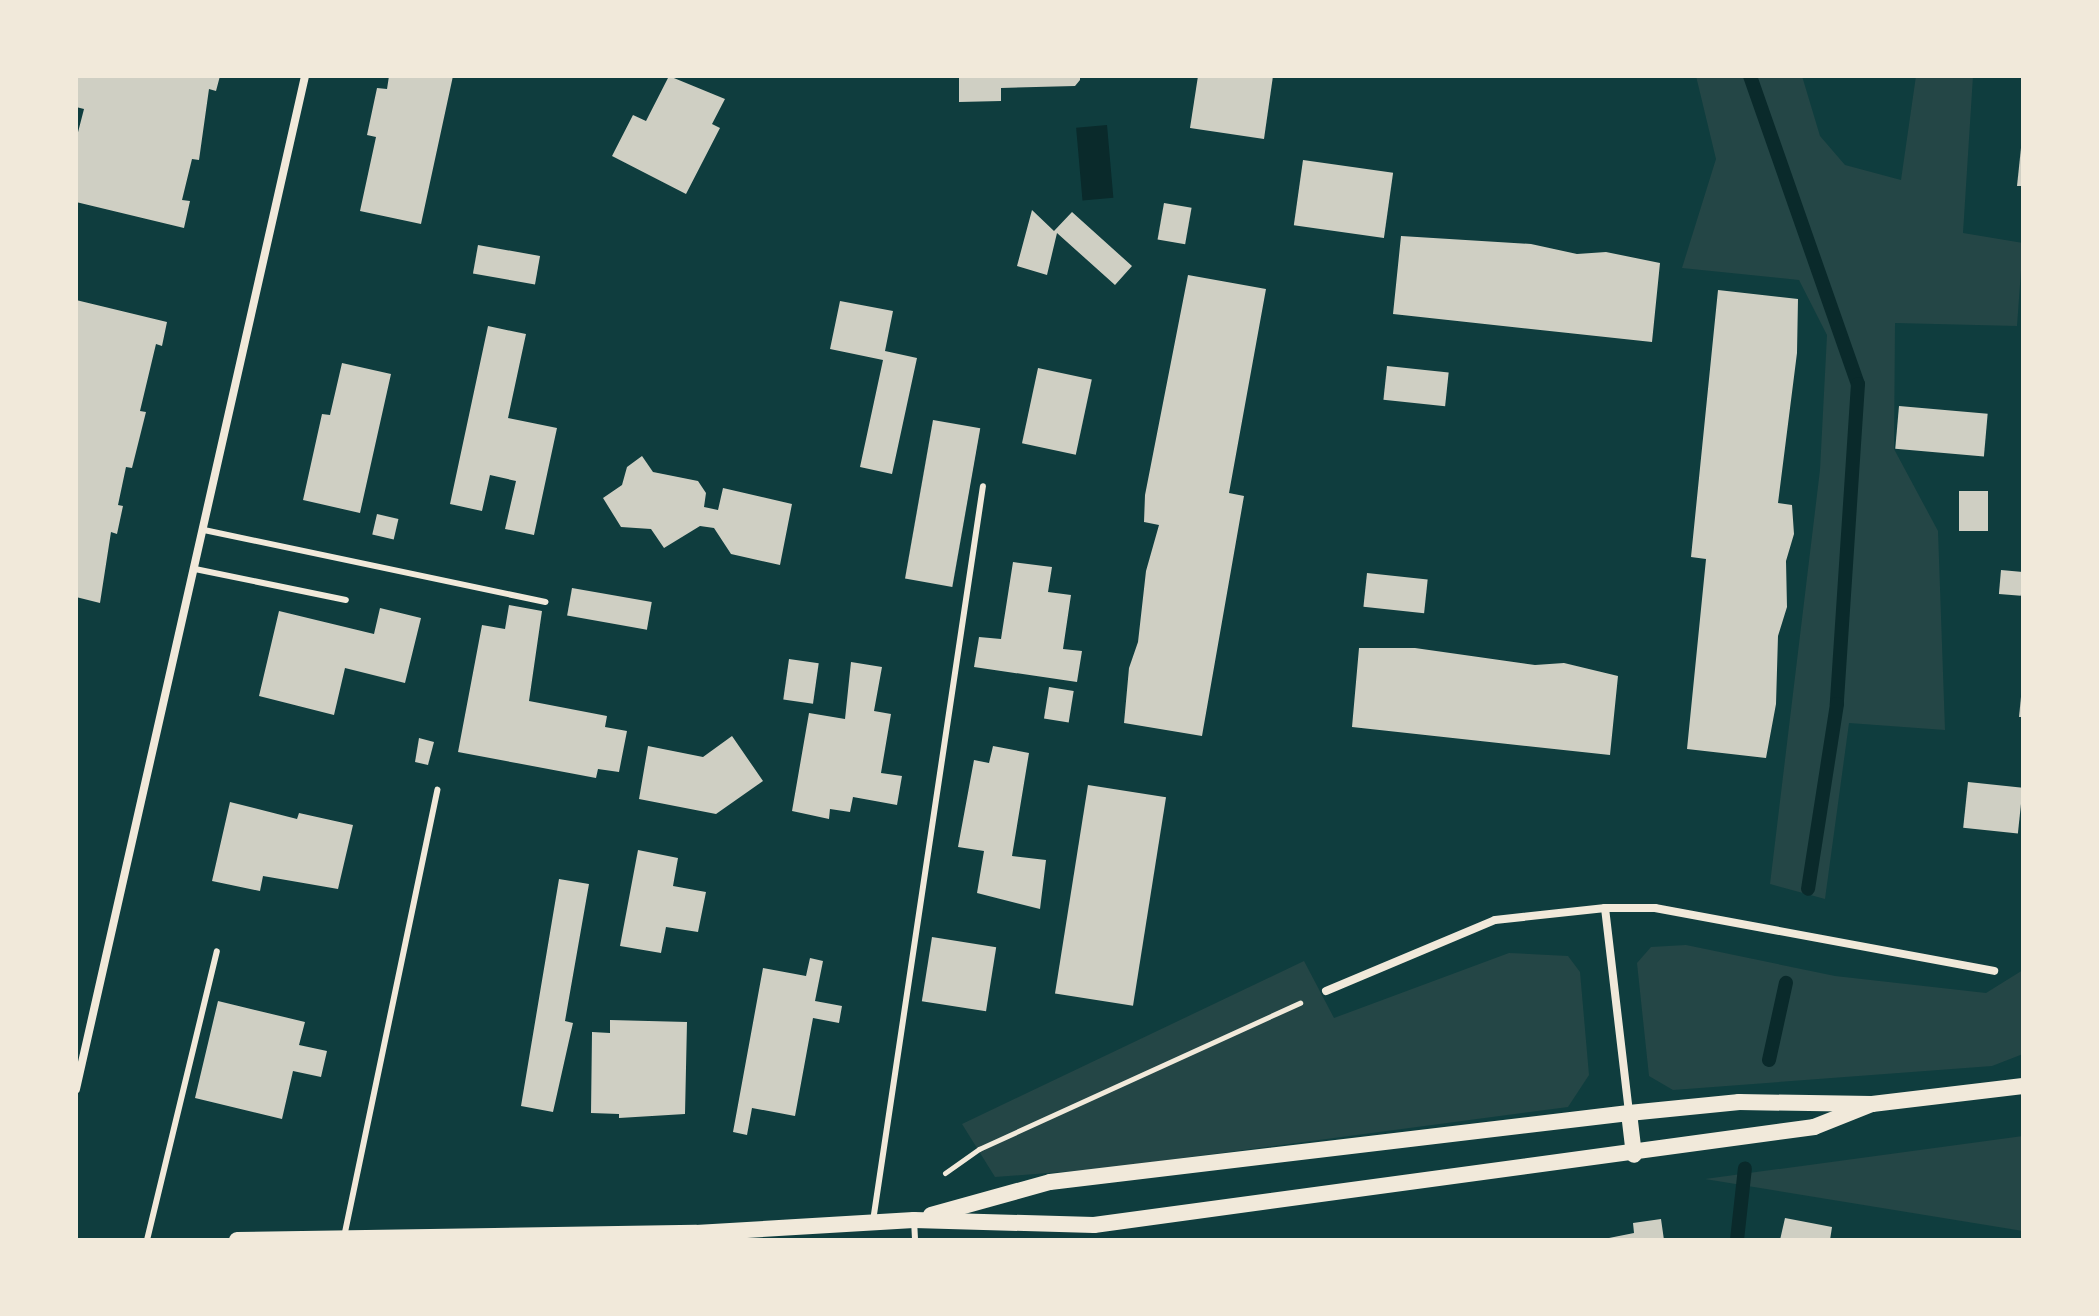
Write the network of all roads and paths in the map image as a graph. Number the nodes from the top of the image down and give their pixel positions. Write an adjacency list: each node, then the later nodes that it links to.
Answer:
1 (305, 76): 3 (street)
2 (983, 486): 19 (lane)
3 (204, 530): 4 (street); 6 (lane)
4 (195, 569): 5 (lane); 13 (street)
5 (346, 600)
6 (545, 602)
7 (437, 790): 20 (lane)
8 (1605, 908): 10 (street); 11 (street); 15 (street)
9 (217, 951): 22 (lane)
10 (1994, 971)
11 (1326, 991): 17 (path)
12 (2023, 1086): 14 (main road)
13 (76, 1089)
14 (1872, 1104): 15 (main road); 16 (main road)
15 (1629, 1113): 16 (main road); 18 (main road)
16 (1634, 1155): 18 (main road)
17 (932, 1182)
18 (914, 1220): 19 (main road); 24 (lane)
19 (873, 1224): 21 (main road)
20 (344, 1237): 21 (main road); 23 (main road)
21 (638, 1237)
22 (147, 1240)
23 (237, 1240)
24 (915, 1240)

